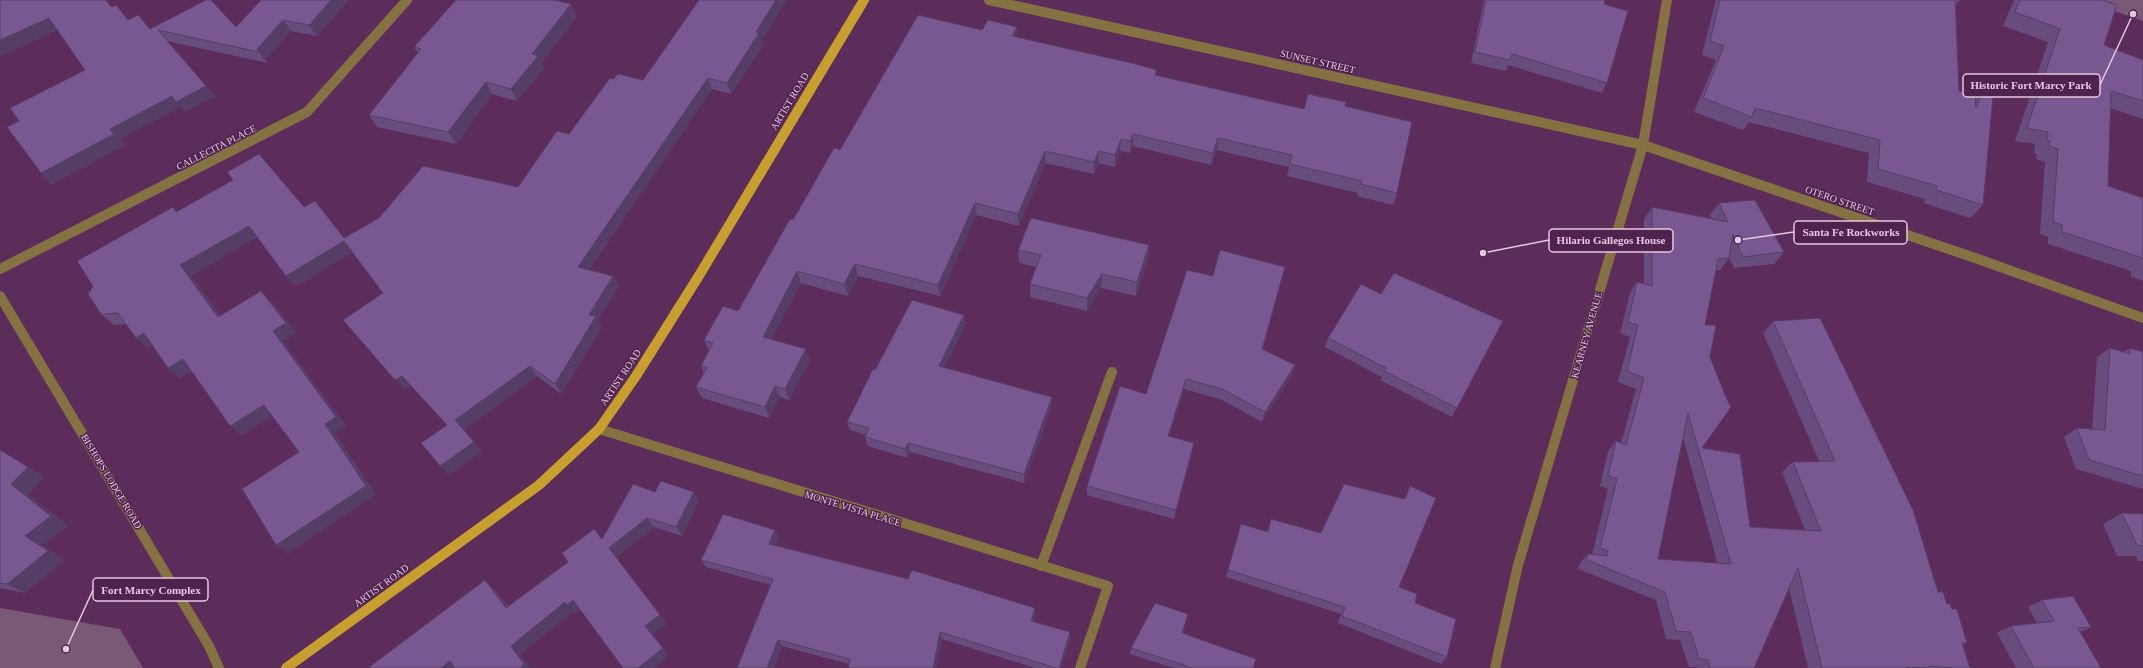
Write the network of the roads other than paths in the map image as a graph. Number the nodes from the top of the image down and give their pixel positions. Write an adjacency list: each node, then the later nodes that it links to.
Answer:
1 (407, 0): 6 (street, CALLECITA PLACE)
2 (864, 0): 10 (main road, ARTIST ROAD)
3 (989, 0): 5 (street, SUNSET STREET)
4 (1667, 0): 5 (street, KEARNEY AVENUE)
5 (1643, 144): 8 (street, OTERO STREET); 15 (street, KEARNEY AVENUE)
6 (0, 269)
7 (0, 296): 12 (street, BISHOPS LODGE ROAD)
8 (2143, 318)
9 (1112, 372): 11 (street)
10 (599, 429): 11 (street, MONTE VISTA PLACE); 13 (main road, ARTIST ROAD)
11 (1041, 566): 14 (street, MONTE VISTA PLACE)
12 (219, 668)
13 (286, 668)
14 (1080, 668)
15 (1495, 668)

